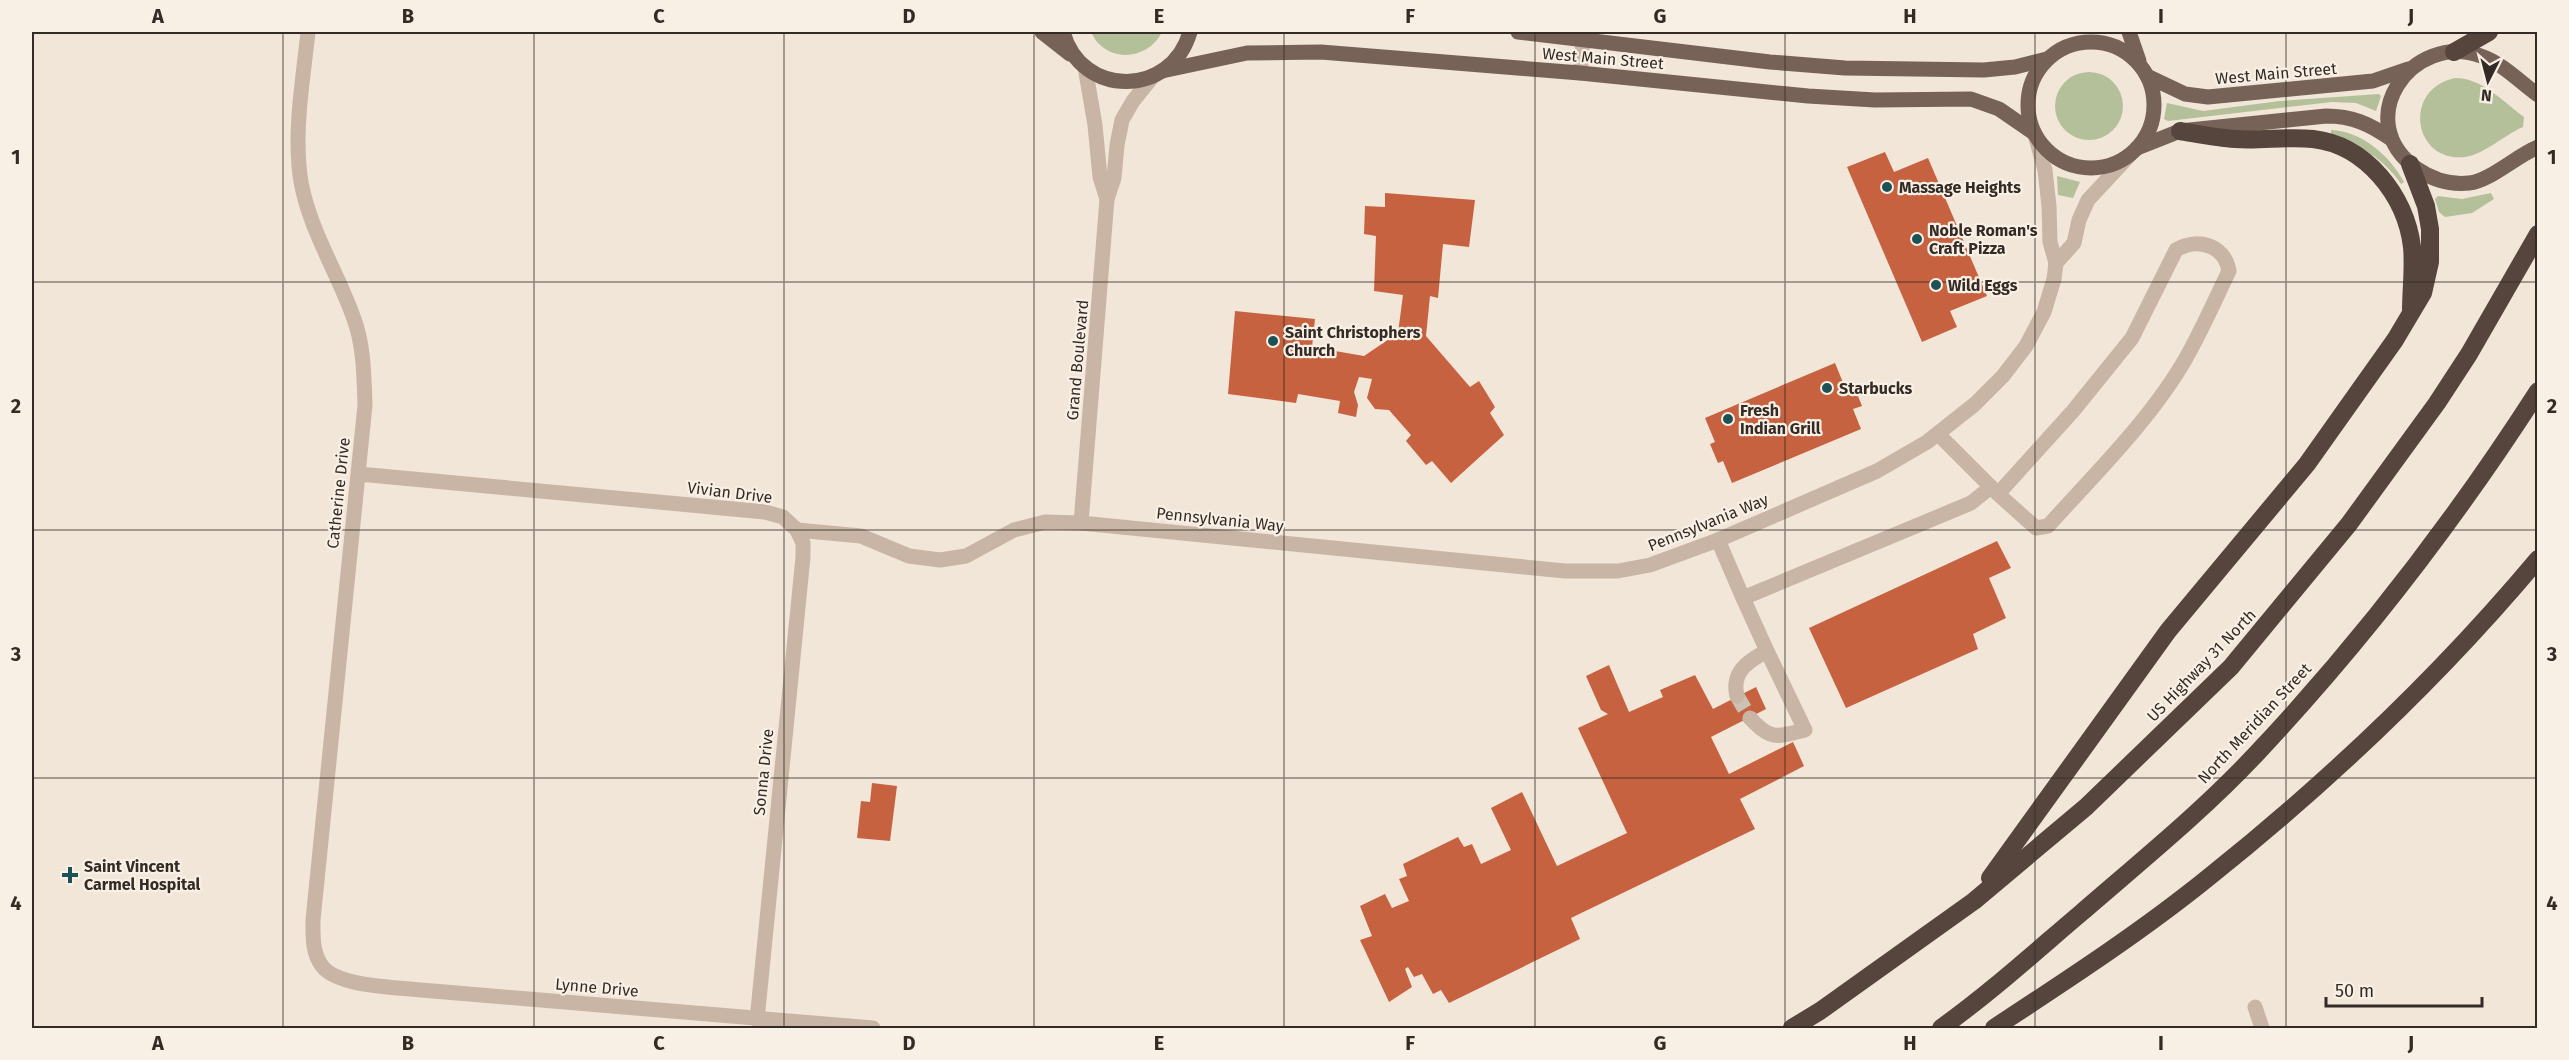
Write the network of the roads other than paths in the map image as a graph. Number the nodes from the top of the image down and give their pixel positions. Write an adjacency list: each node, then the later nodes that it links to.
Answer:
1 (308, 32): 31 (street, Catherine Drive)
2 (1042, 32): 13 (main road)
3 (1063, 32): 13 (main road)
4 (1190, 32): 16 (main road)
5 (1518, 32): 9 (main road, West Main Street)
6 (2076, 32): 10 (main road)
7 (2129, 32): 15 (main road)
8 (2489, 32): 11 (highway)
9 (1584, 35): 12 (main road, West Main Street); 17 (street)
10 (2061, 49): 12 (main road); 15 (main road)
11 (2454, 52): 14 (main road, West Main Street); 18 (main road)
12 (2048, 59): 20 (main road)
13 (1082, 64): 16 (main road, West Main Street); 25 (street, Grand Boulevard)
14 (2411, 68): 15 (main road, West Main Street); 21 (main road)
15 (2144, 71): 23 (main road)
16 (1158, 73): 17 (main road, West Main Street); 25 (street, Grand Boulevard)
17 (1580, 73): 20 (main road, West Main Street)
18 (2538, 95)
19 (2180, 131): 21 (main road); 23 (main road); 28 (highway)
20 (2034, 134): 23 (main road); 27 (street, Pennsylvania Way)
21 (2391, 139): 24 (main road)
22 (2537, 147): 24 (main road)
23 (2133, 152): 27 (street, Pennsylvania Way)
24 (2410, 164): 28 (highway)
25 (1107, 199): 33 (street, Grand Boulevard)
26 (2538, 234): 41 (highway, US Highway 31 North)
27 (2056, 263): 30 (street, Pennsylvania Way)
28 (2411, 311): 41 (highway)
29 (2538, 391): 47 (highway, North Meridian Street)
30 (1938, 434): 32 (street); 35 (street, Pennsylvania Way)
31 (359, 474): 34 (street, Vivian Drive); 42 (street, Catherine Drive)
32 (1994, 490): 32 (street); 37 (street)
33 (1081, 523): 34 (street, Vivian Drive); 35 (street, Pennsylvania Way)
34 (797, 530): 44 (street, Sonna Drive)
35 (1718, 540): 37 (street)
36 (2538, 559): 48 (highway)
37 (1743, 598): 38 (street)
38 (1767, 651): 39 (street); 40 (street)
39 (1737, 696)
40 (1750, 718)
41 (1974, 901): 46 (highway, US Highway 31 North)
42 (322, 966): 44 (street, Lynne Drive)
43 (2255, 1008): 49 (street)
44 (757, 1020): 45 (street, Lynne Drive)
45 (873, 1029)
46 (1792, 1029)
47 (1941, 1029)
48 (1994, 1029)
49 (2262, 1029)

